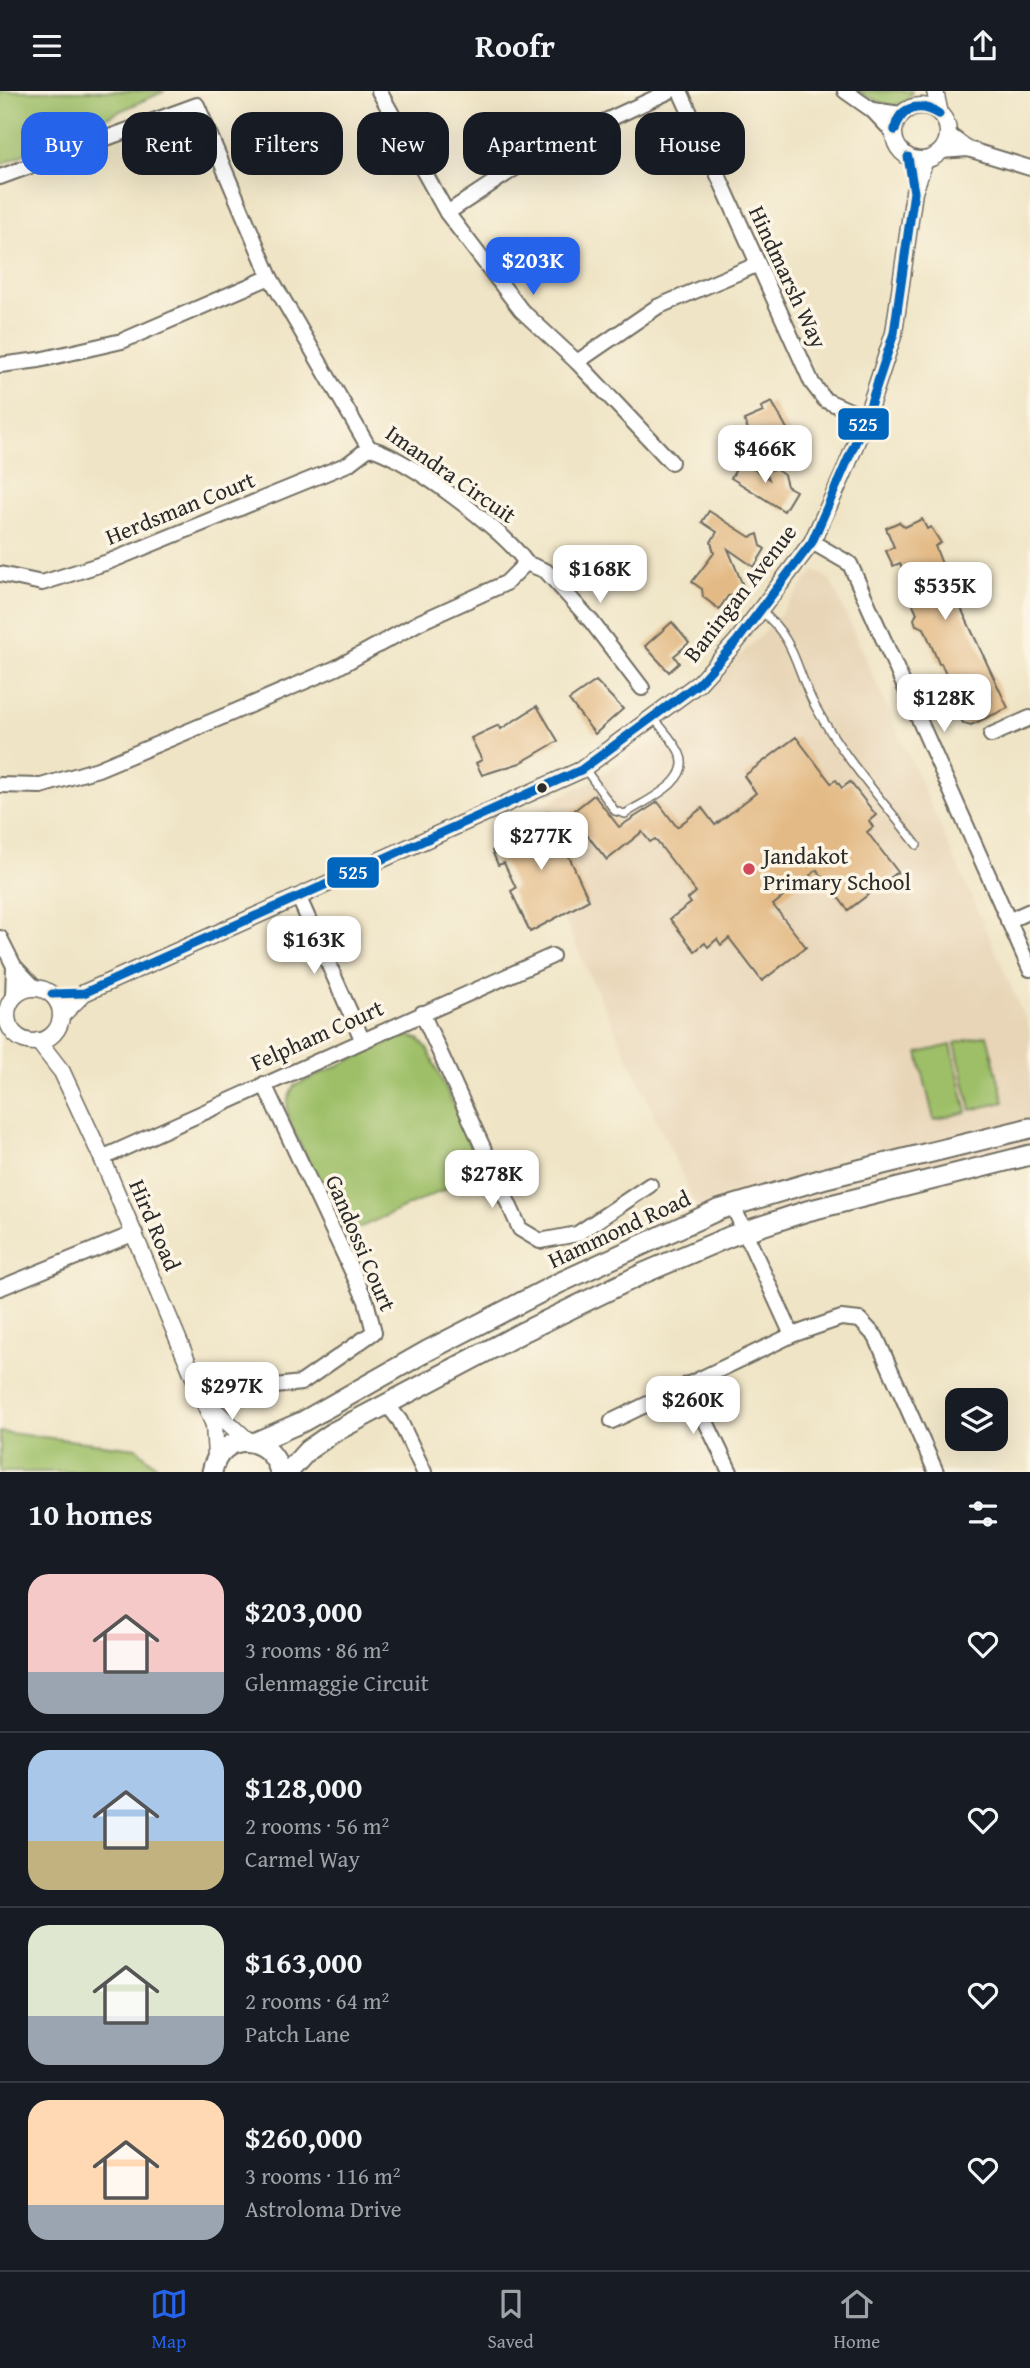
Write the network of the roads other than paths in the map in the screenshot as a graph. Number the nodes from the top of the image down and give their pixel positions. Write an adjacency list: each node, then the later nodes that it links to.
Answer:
1 (379, 91): 19 (street)
2 (670, 91): 19 (street)
3 (680, 91): 20 (street, Hindmarsh Way)
4 (845, 91): 7 (street)
5 (918, 91): 8 (street)
6 (935, 91): 9 (street)
7 (872, 110): 8 (street); 10 (street)
8 (905, 111): 9 (street); 10 (street)
9 (940, 114): 11 (street)
10 (894, 133): 14 (street)
11 (948, 134): 12 (street); 13 (street)
12 (968, 149): 13 (street); 16 (street)
13 (941, 151): 15 (street)
14 (908, 156): 15 (street); 18 (street, Baningan Avenue)
15 (925, 160): 18 (street, Baningan Avenue)
16 (1030, 168)
17 (0, 177): 21 (street, Imandra Circuit)
18 (914, 192): 24 (street, Baningan Avenue)
19 (447, 213): 22 (street)
20 (756, 265): 22 (street); 24 (street, Hindmarsh Way)
21 (270, 277): 23 (street); 25 (street, Imandra Circuit)
22 (577, 362): 26 (street)
23 (0, 365)
24 (866, 418): 27 (street, Baningan Avenue)
25 (369, 448): 28 (street, Imandra Circuit); 29 (street, Herdsman Court)
26 (671, 462)
27 (811, 542): 30 (street, Baningan Avenue); 40 (street)
28 (526, 563): 31 (street, Imandra Circuit); 36 (street)
29 (0, 574)
30 (760, 610): 32 (street, Baningan Avenue); 37 (lane)
31 (642, 688)
32 (654, 718): 35 (street, Baningan Avenue); 35 (lane)
33 (1030, 718): 34 (street)
34 (991, 735)
35 (584, 768): 38 (street, Baningan Avenue)
36 (0, 785)
37 (917, 845)
38 (299, 898): 46 (street, Baningan Avenue); 53 (street)
39 (1030, 911): 40 (street)
40 (1008, 921): 44 (street)
41 (0, 938): 43 (street)
42 (552, 956): 49 (street, Felpham Court)
43 (14, 966): 45 (street); 48 (street)
44 (1030, 969)
45 (34, 987): 47 (street); 48 (street)
46 (84, 993): 47 (street, Baningan Avenue); 50 (street, Baningan Avenue)
47 (52, 994): 50 (street)
48 (13, 998): 51 (street)
49 (422, 1013): 53 (street, Felpham Court); 60 (street)
50 (62, 1015): 52 (street)
51 (5, 1026): 54 (street)
52 (55, 1033): 54 (street); 55 (street, Hird Road)
53 (362, 1039): 56 (street, Felpham Court)
54 (38, 1041): 55 (street, Hird Road)
55 (62, 1072): 59 (street, Hird Road)
56 (264, 1084): 59 (street, Felpham Court); 67 (street, Gandossi Court)
57 (1030, 1128): 61 (main road, Hammond Road)
58 (1030, 1155): 62 (main road)
59 (102, 1158): 63 (street, Hird Road)
60 (650, 1185)
61 (733, 1206): 62 (street); 71 (main road, Hammond Road)
62 (745, 1231): 65 (street); 69 (main road)
63 (135, 1233): 64 (street); 68 (street, Hird Road)
64 (0, 1288)
65 (792, 1335): 66 (street); 77 (street)
66 (688, 1384): 70 (street); 76 (street)
67 (250, 1389)
68 (202, 1397): 71 (street, Hird Road); 72 (street, Hird Road)
69 (387, 1403): 74 (main road); 75 (street)
70 (612, 1421)
71 (252, 1441): 72 (main road, Hammond Road); 73 (main road)
72 (212, 1466)
73 (280, 1472)
74 (288, 1472)
75 (424, 1472)
76 (730, 1472)
77 (936, 1472)

